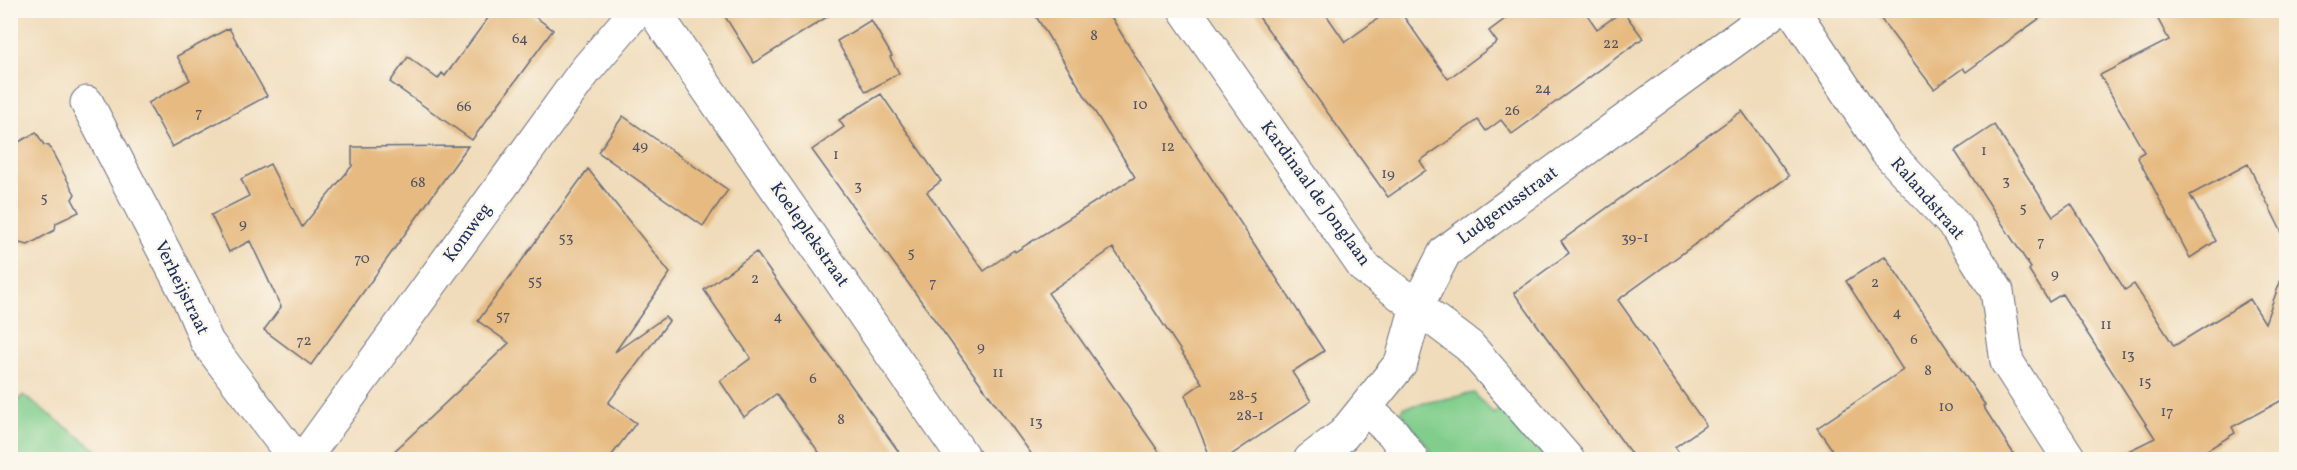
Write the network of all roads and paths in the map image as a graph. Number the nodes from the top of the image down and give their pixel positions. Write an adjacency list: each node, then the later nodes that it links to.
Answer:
1 (638, 10): 10 (street, Komweg)
2 (653, 10): 11 (street, Koeleplekstraat)
3 (1185, 10): 7 (street, Kardinaal de Jonglaan)
4 (1776, 10): 7 (street, Ludgerusstraat)
5 (1793, 10): 15 (street, Ralandstraat)
6 (87, 103): 9 (street, Verheijstraat)
7 (1417, 306): 8 (street, Ludgerusstraat); 14 (street, Kardinaal de Jonglaan)
8 (1365, 408): 12 (street, Ludgerusstraat); 13 (street)
9 (296, 459)
10 (303, 459)
11 (965, 459)
12 (1310, 459)
13 (1412, 459)
14 (1568, 459)
15 (2070, 459)

